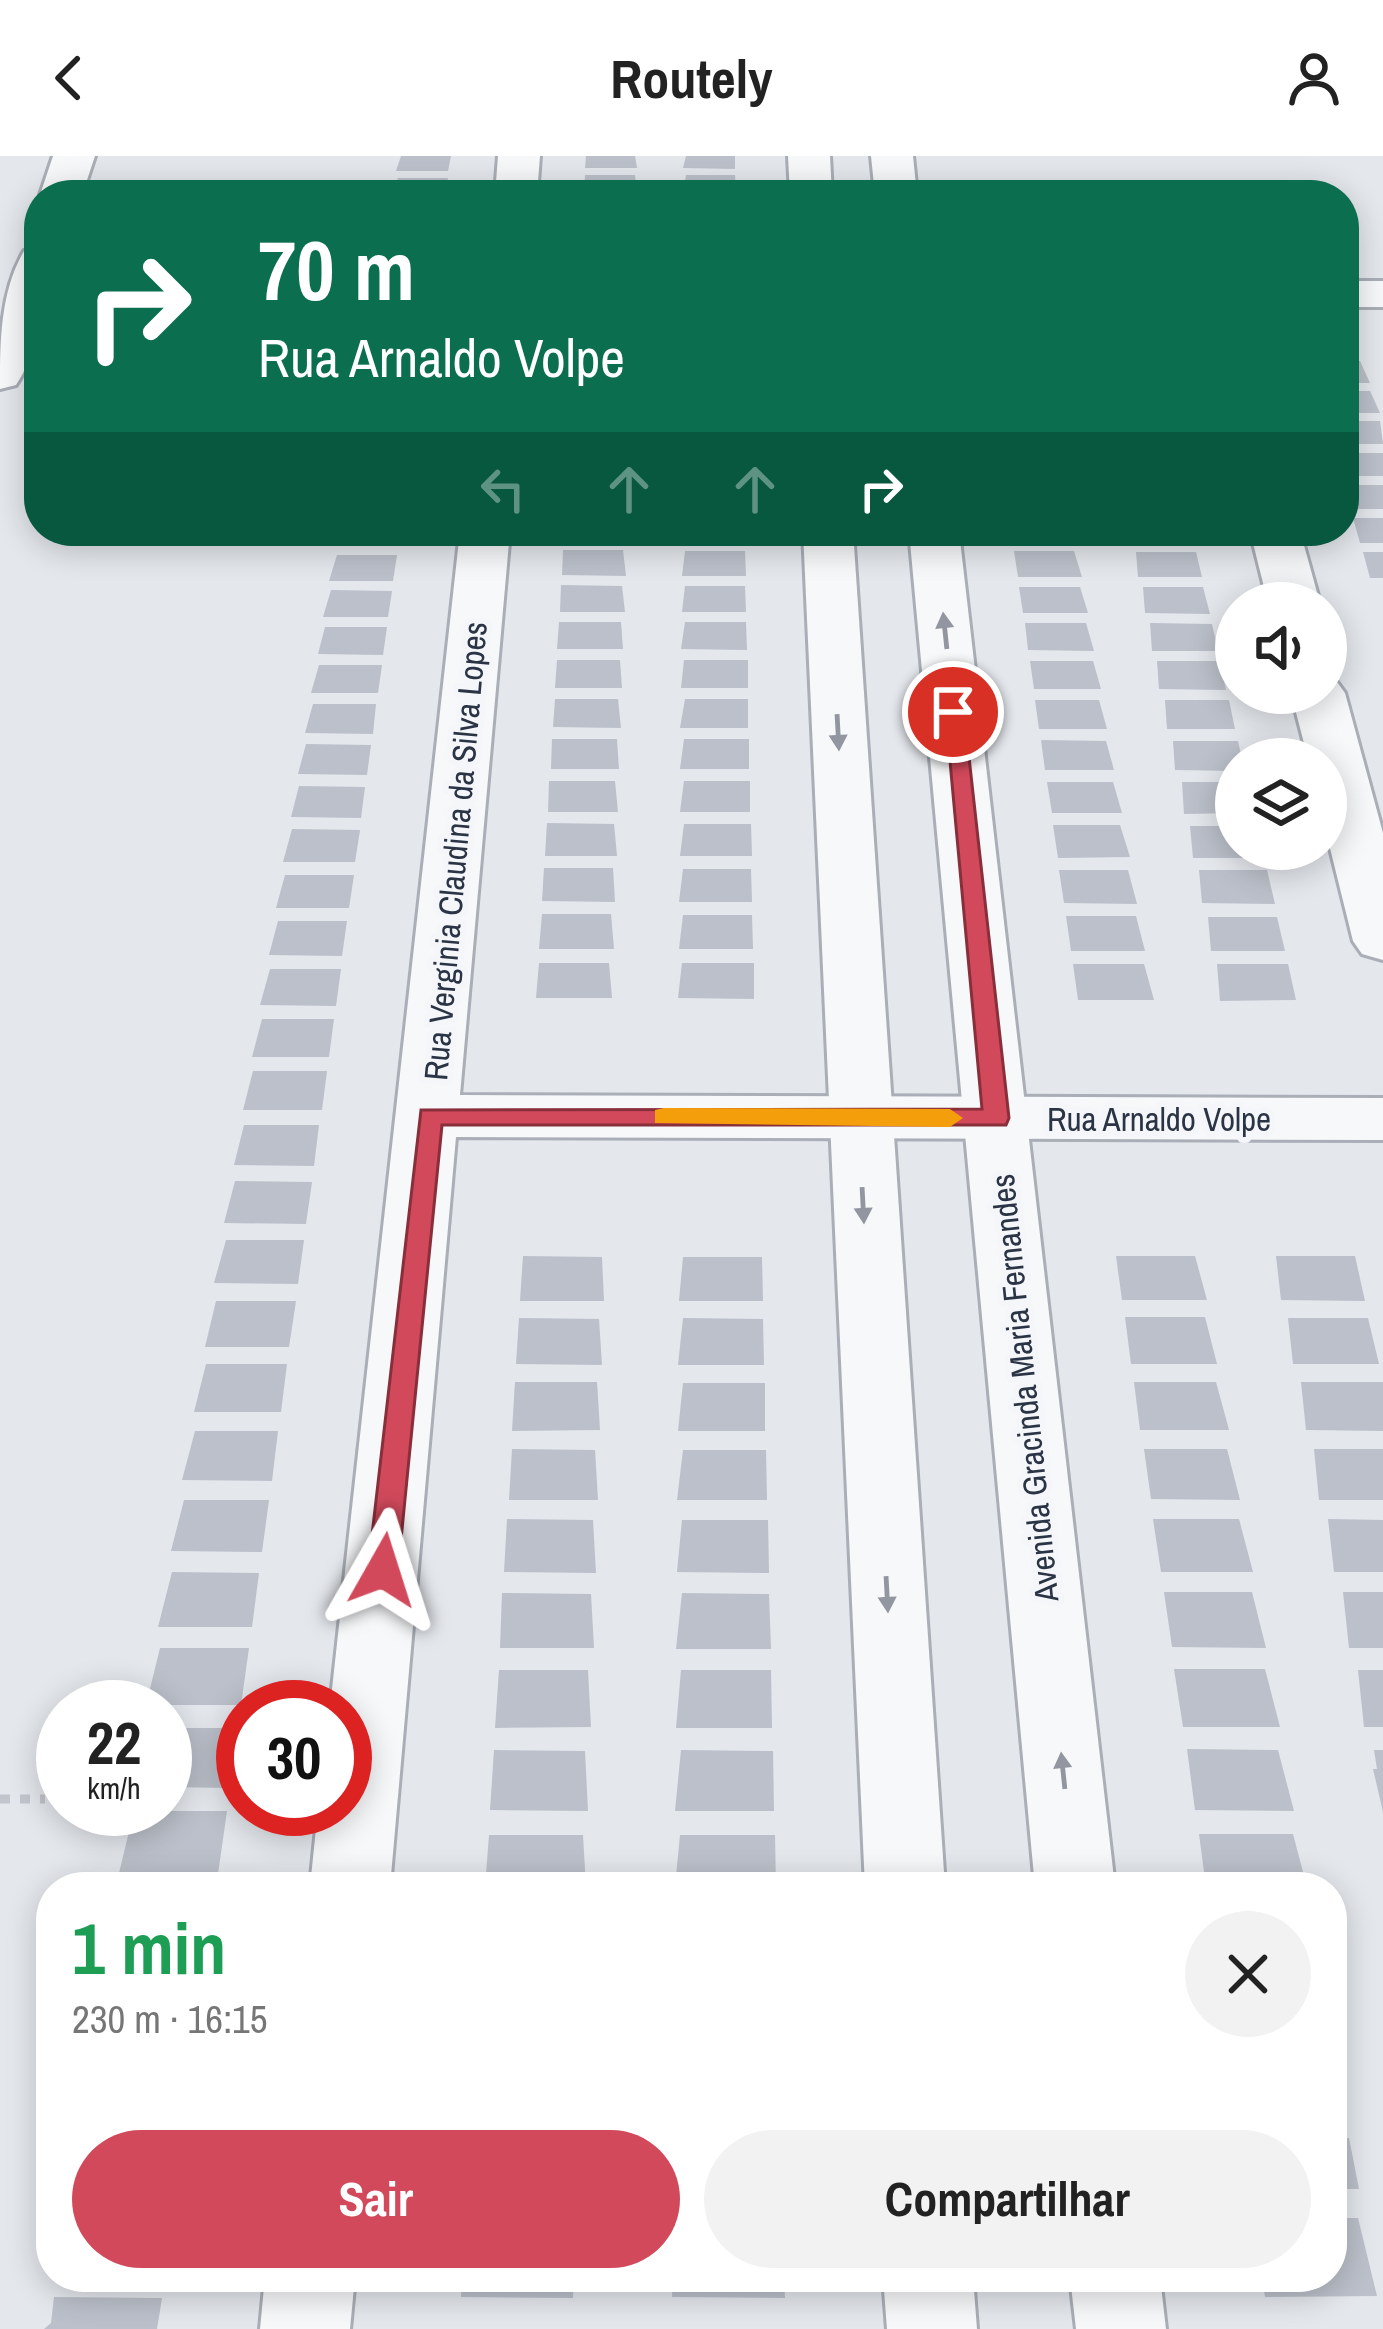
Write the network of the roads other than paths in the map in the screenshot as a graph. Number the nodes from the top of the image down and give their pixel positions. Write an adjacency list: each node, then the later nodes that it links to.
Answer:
1 (24, 303): 2 (street)
2 (1, 369)
3 (484, 546): 10 (street, Rua Verginia Claudina da Silva Lopes)
4 (829, 546): 11 (street, one-way to 11)
5 (936, 546): 12 (street, Avenida Gracinda Maria Fernandes, one-way to 5)
6 (1279, 546): 7 (street)
7 (1288, 582)
8 (1324, 714): 9 (street)
9 (1383, 941)
10 (430, 1116): 11 (street, Rua Arnaldo Volpe); 14 (street, Rua Verginia Claudina da Silva Lopes)
11 (858, 1117): 12 (street, Rua Arnaldo Volpe); 15 (street, one-way to 15)
12 (996, 1118): 13 (street, Rua Arnaldo Volpe); 16 (street, Avenida Gracinda Maria Fernandes, one-way to 12)
13 (1383, 1119)
14 (352, 1872)
15 (904, 1872)
16 (1073, 1872)
17 (308, 2292): 20 (street)
18 (929, 2292): 21 (street)
19 (1116, 2292): 22 (street)
20 (304, 2329)
21 (932, 2329)
22 (1120, 2329)

